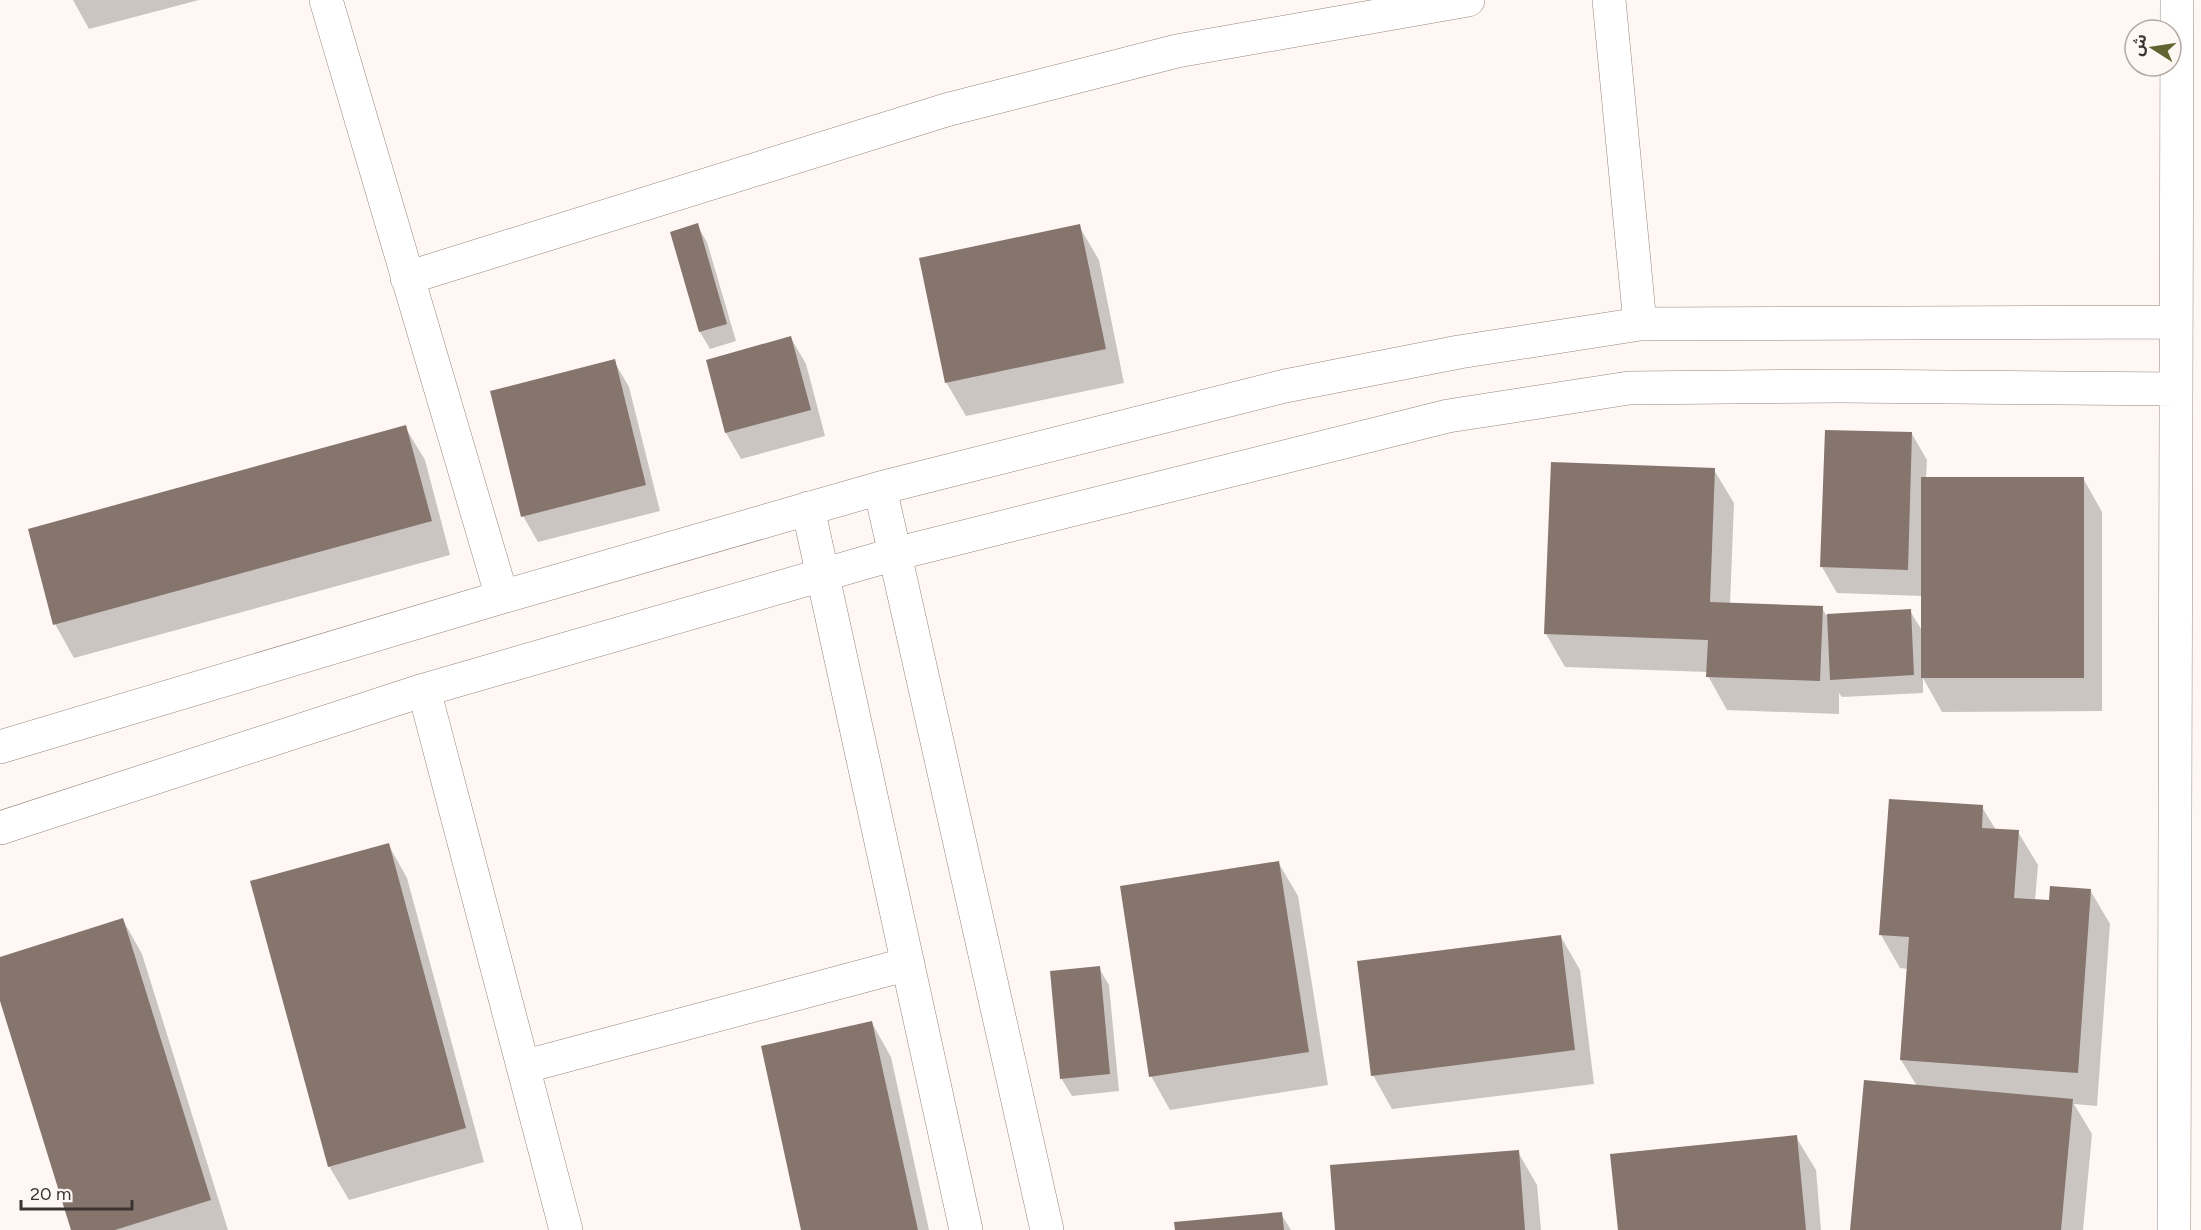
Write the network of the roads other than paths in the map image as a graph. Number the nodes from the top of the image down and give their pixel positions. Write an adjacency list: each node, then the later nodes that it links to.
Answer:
1 (326, 0): 5 (street)
2 (1468, 0): 5 (street)
3 (1609, 0): 7 (street)
4 (2177, 0): 6 (street)
5 (407, 278): 13 (street)
6 (2176, 322): 7 (street); 8 (street)
7 (1640, 324): 9 (street)
8 (2176, 389): 11 (street); 22 (street)
9 (880, 488): 10 (street); 11 (street)
10 (808, 508): 12 (street); 13 (street)
11 (895, 554): 12 (street); 21 (street)
12 (823, 574): 14 (street); 17 (street)
13 (502, 597): 15 (street)
14 (424, 690): 16 (street); 18 (street)
15 (0, 747)
16 (0, 828)
17 (908, 964): 18 (street); 20 (street)
18 (523, 1066): 19 (street)
19 (566, 1230)
20 (966, 1230)
21 (1047, 1230)
22 (2174, 1230)

